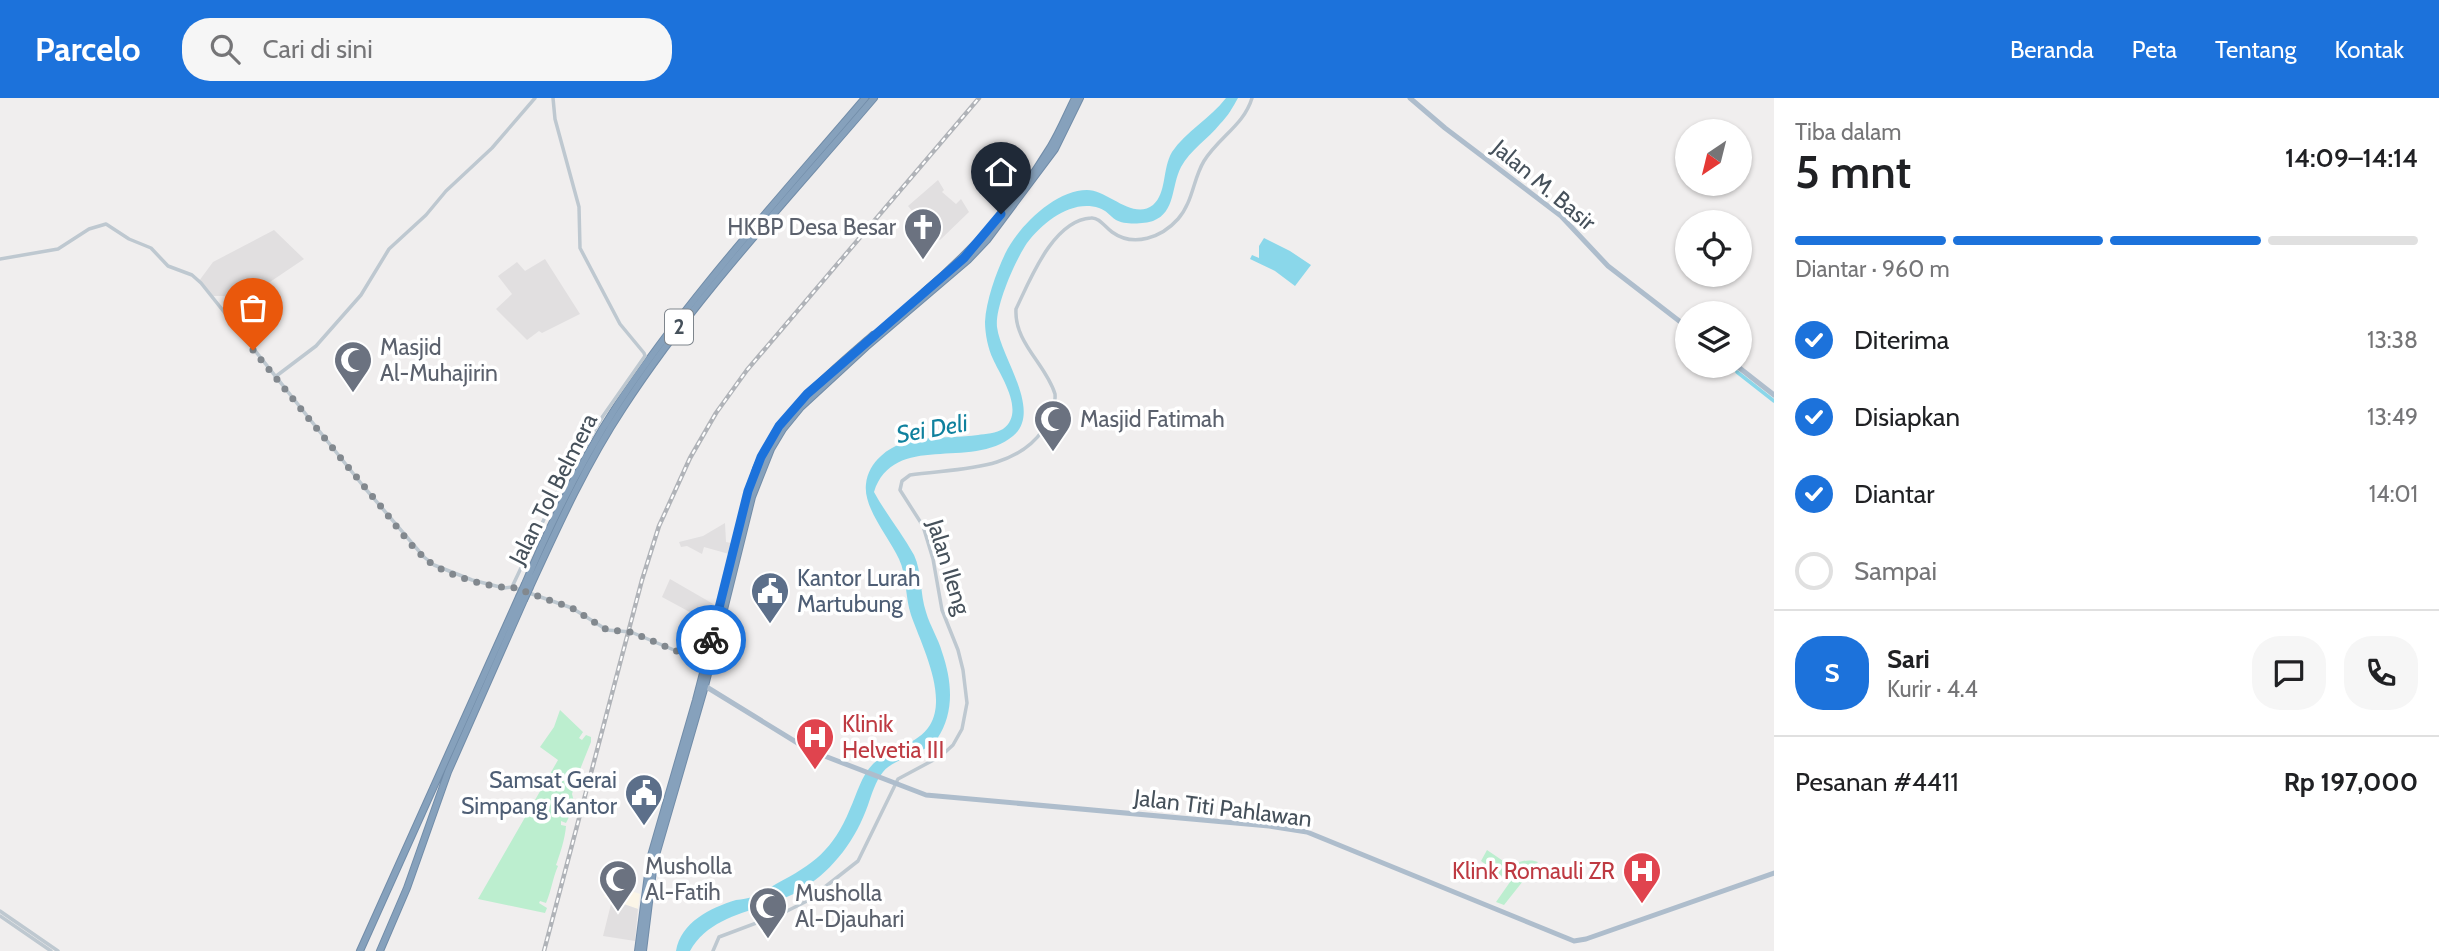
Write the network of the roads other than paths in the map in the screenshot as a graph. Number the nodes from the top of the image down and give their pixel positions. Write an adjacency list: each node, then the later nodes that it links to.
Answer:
1 (535, 98): 10 (street)
2 (553, 98): 14 (street)
3 (865, 98): 13 (highway, Jalan Tol Belmera / 2)
4 (873, 98): 13 (highway, Jalan Tol Belmera / 2)
5 (1078, 98): 16 (highway)
6 (1252, 98): 21 (street, Jalan Ileng)
7 (1410, 98): 9 (main road, Jalan M. Basir)
8 (0, 259): 10 (street)
9 (1675, 318)
10 (275, 377): 14 (street)
11 (1752, 378): 12 (main road)
12 (1774, 395)
13 (527, 585): 15 (highway, Jalan Tol Belmera / 2, bridge)
14 (512, 587): 17 (street)
15 (521, 599): 27 (highway, Jalan Tol Belmera / 2); 28 (highway, Jalan Tol Belmera / 2)
16 (714, 638): 17 (highway); 18 (highway)
17 (705, 663): 18 (highway)
18 (702, 685): 19 (main road, Jalan Titi Pahlawan); 20 (highway); 22 (highway)
19 (721, 696): 20 (main road); 21 (main road, Jalan Titi Pahlawan)
20 (700, 705): 22 (highway)
21 (892, 783): 23 (main road, Jalan Titi Pahlawan); 30 (street)
22 (654, 850): 29 (highway)
23 (1774, 873)
24 (0, 913): 25 (street); 26 (street)
25 (51, 951)
26 (58, 951)
27 (360, 951)
28 (380, 951)
29 (640, 951)
30 (713, 951)

